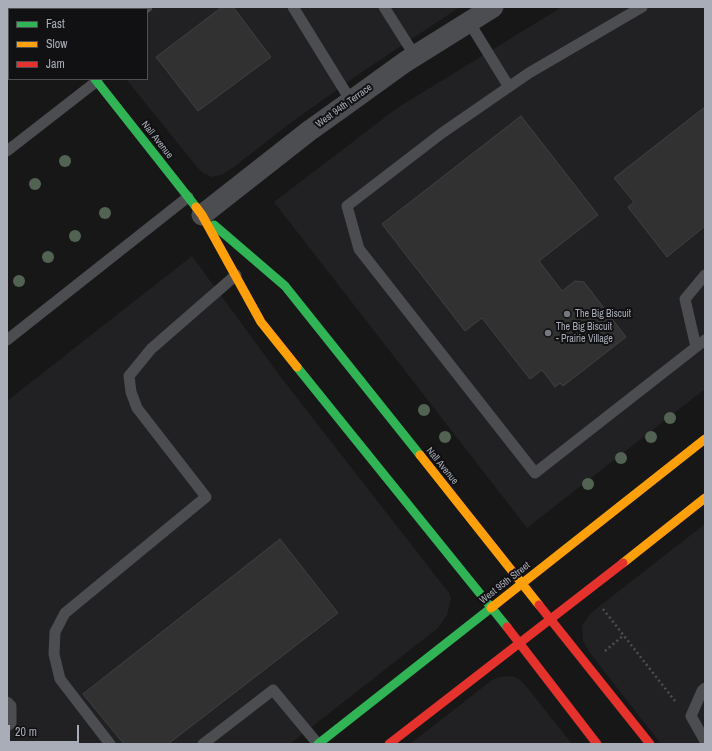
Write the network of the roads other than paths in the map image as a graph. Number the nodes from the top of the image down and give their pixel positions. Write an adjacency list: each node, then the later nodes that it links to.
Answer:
1 (293, 7): 9 (lane)
2 (384, 7): 6 (lane)
3 (493, 7): 5 (street, West 94th Terrace)
4 (642, 7): 8 (lane)
5 (469, 22): 6 (street, West 94th Terrace); 8 (lane)
6 (415, 56): 9 (street, West 94th Terrace)
7 (96, 80): 10 (lane); 11 (main road, Nall Avenue)
8 (509, 87): 16 (lane)
9 (351, 101): 12 (street, West 94th Terrace)
10 (7, 152)
11 (188, 197): 12 (main road, Nall Avenue); 15 (lane)
12 (202, 215): 13 (main road, Nall Avenue); 19 (main road, Nall Avenue)
13 (236, 274): 20 (main road, Nall Avenue); 27 (lane)
14 (705, 275): 16 (lane)
15 (7, 340)
16 (701, 343)
17 (705, 439): 19 (main road, West 95th Street)
18 (705, 498): 21 (main road)
19 (522, 583): 20 (main road, West 95th Street); 21 (main road, Nall Avenue)
20 (492, 607): 22 (main road, Nall Avenue); 29 (main road, West 95th Street)
21 (551, 620): 22 (main road); 32 (main road, Nall Avenue)
22 (520, 644): 30 (main road); 31 (main road, Nall Avenue)
23 (705, 688): 26 (lane)
24 (7, 702): 25 (lane)
25 (7, 726)
26 (705, 741)
27 (110, 744)
28 (203, 744): 29 (lane)
29 (318, 744)
30 (389, 744)
31 (597, 744)
32 (650, 744)

